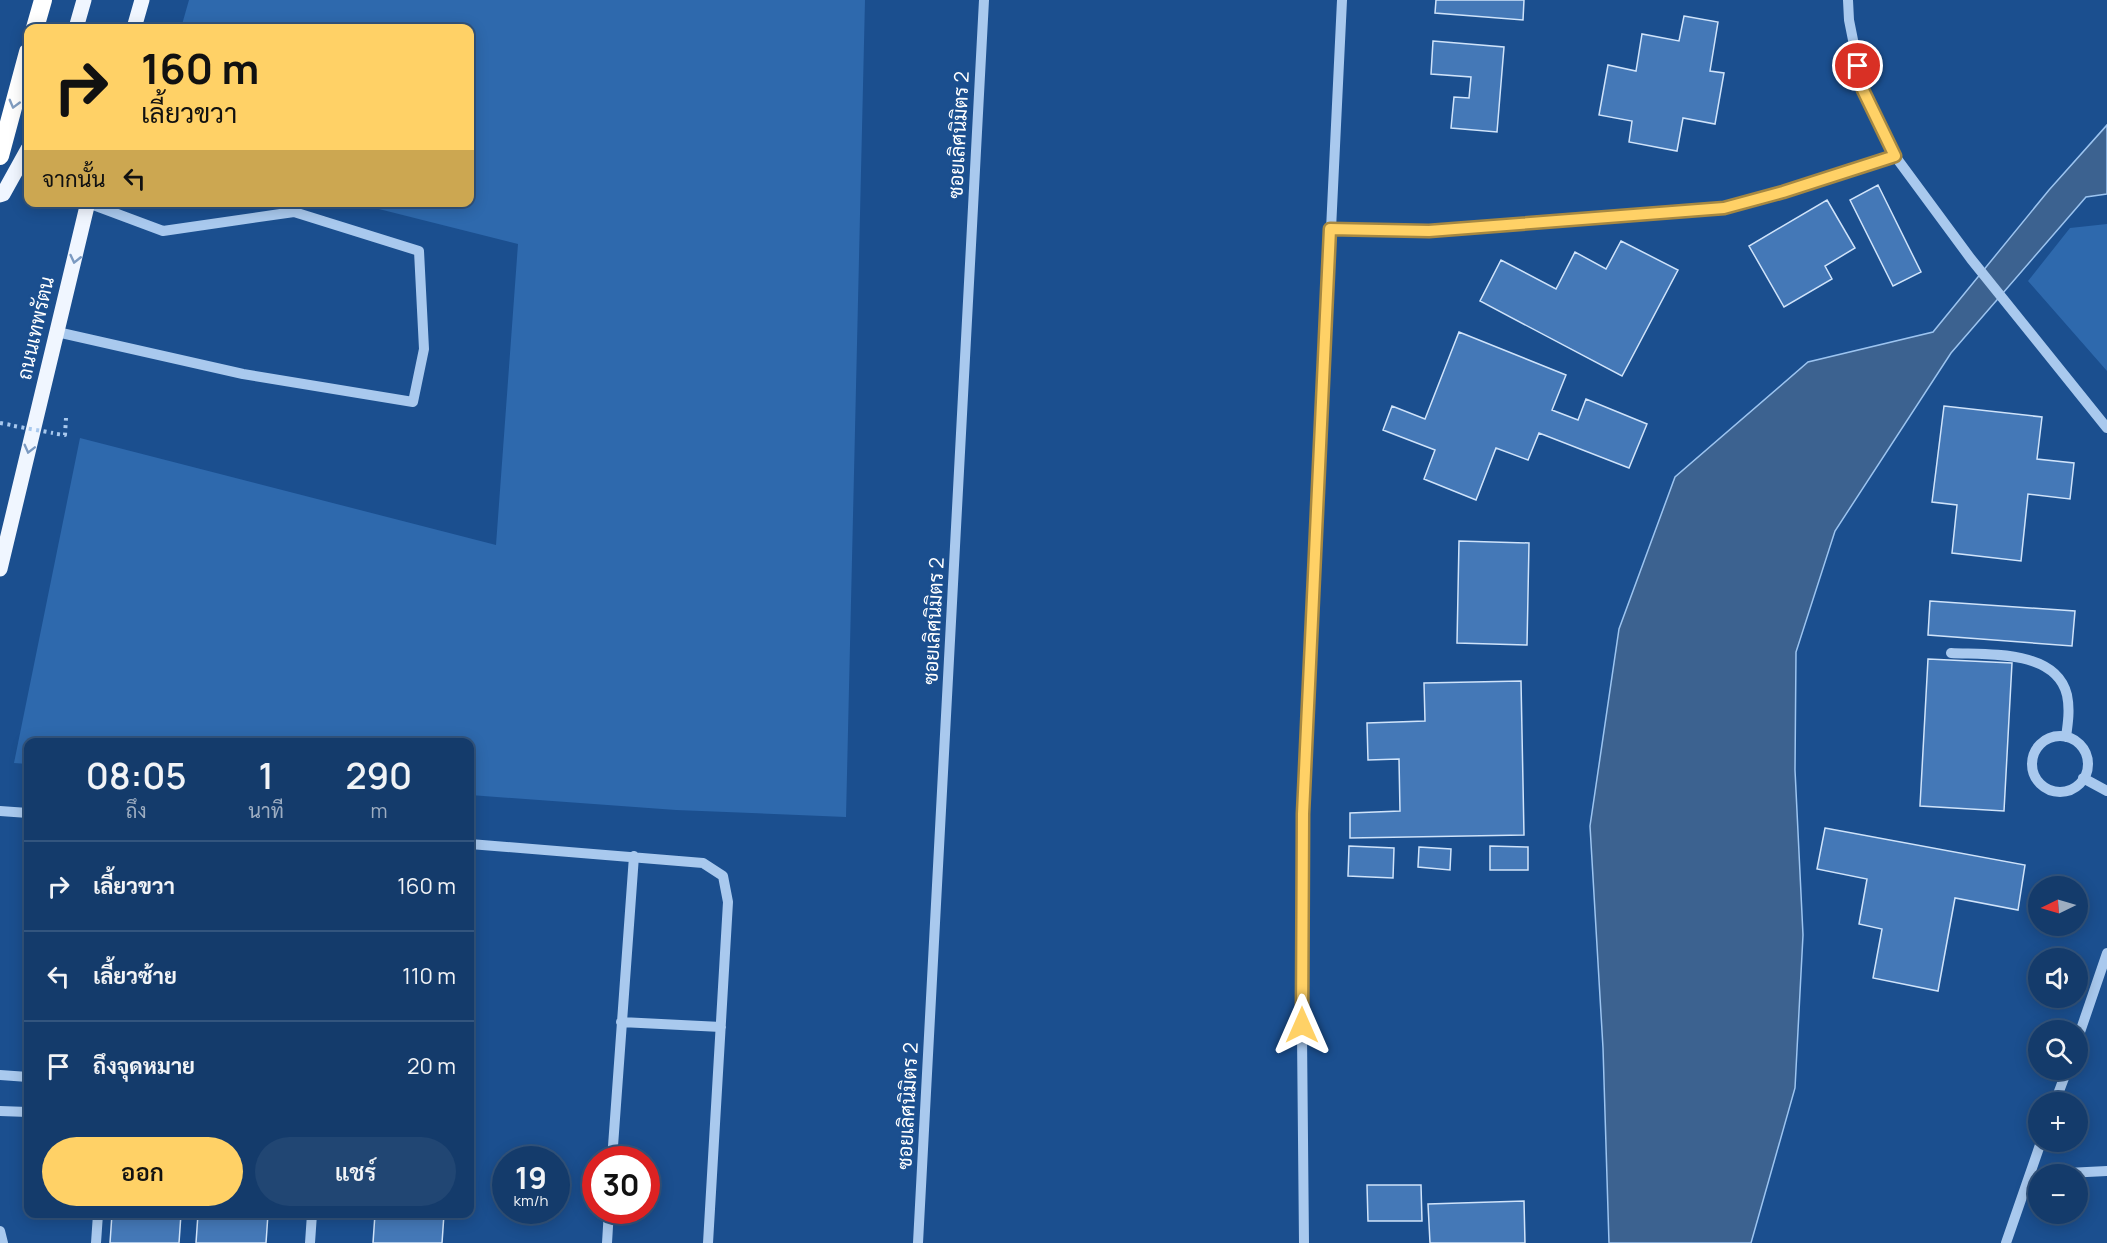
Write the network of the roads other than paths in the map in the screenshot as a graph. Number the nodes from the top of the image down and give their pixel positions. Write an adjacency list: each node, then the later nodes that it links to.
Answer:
1 (43, 0): 7 (highway)
2 (84, 0): 8 (main road)
3 (142, 0): 9 (main road)
4 (984, 0): 50 (street, ซอยเลิศนิมิตร 2)
5 (1342, 0): 17 (street)
6 (1848, 0): 13 (street)
7 (36, 24)
8 (77, 24)
9 (135, 24)
10 (24, 67): 11 (highway, one-way to 11)
11 (0, 156)
12 (24, 156): 14 (main road)
13 (1895, 156): 17 (street); 19 (street)
14 (0, 195)
15 (87, 207): 18 (main road, ถนนเทพรัตน, one-way to 18)
16 (99, 207): 18 (street)
17 (1330, 229): 51 (street)
18 (57, 332): 20 (main road, ถนนเทพรัตน, one-way to 20)
19 (2107, 428)
20 (0, 569)
21 (1951, 652): 22 (street)
22 (2066, 737): 23 (street); 23 (street)
23 (2083, 778): 24 (street)
24 (2107, 791)
25 (0, 810): 26 (street)
26 (24, 813)
27 (474, 844): 28 (street)
28 (634, 856): 31 (street); 32 (street)
29 (2107, 953): 30 (street)
30 (2084, 1020)
31 (621, 1022): 32 (street); 37 (street)
32 (721, 1027): 49 (street)
33 (0, 1075): 34 (street)
34 (24, 1077)
35 (0, 1111): 36 (street)
36 (24, 1112)
37 (613, 1146)
38 (2107, 1171): 39 (street)
39 (2088, 1172)
40 (2028, 1190): 52 (street)
41 (98, 1218): 46 (street)
42 (312, 1218): 47 (street)
43 (608, 1224): 48 (street)
44 (0, 1231): 45 (street)
45 (3, 1243)
46 (96, 1243)
47 (310, 1243)
48 (607, 1243)
49 (708, 1243)
50 (918, 1243)
51 (1304, 1243)
52 (2006, 1243)

